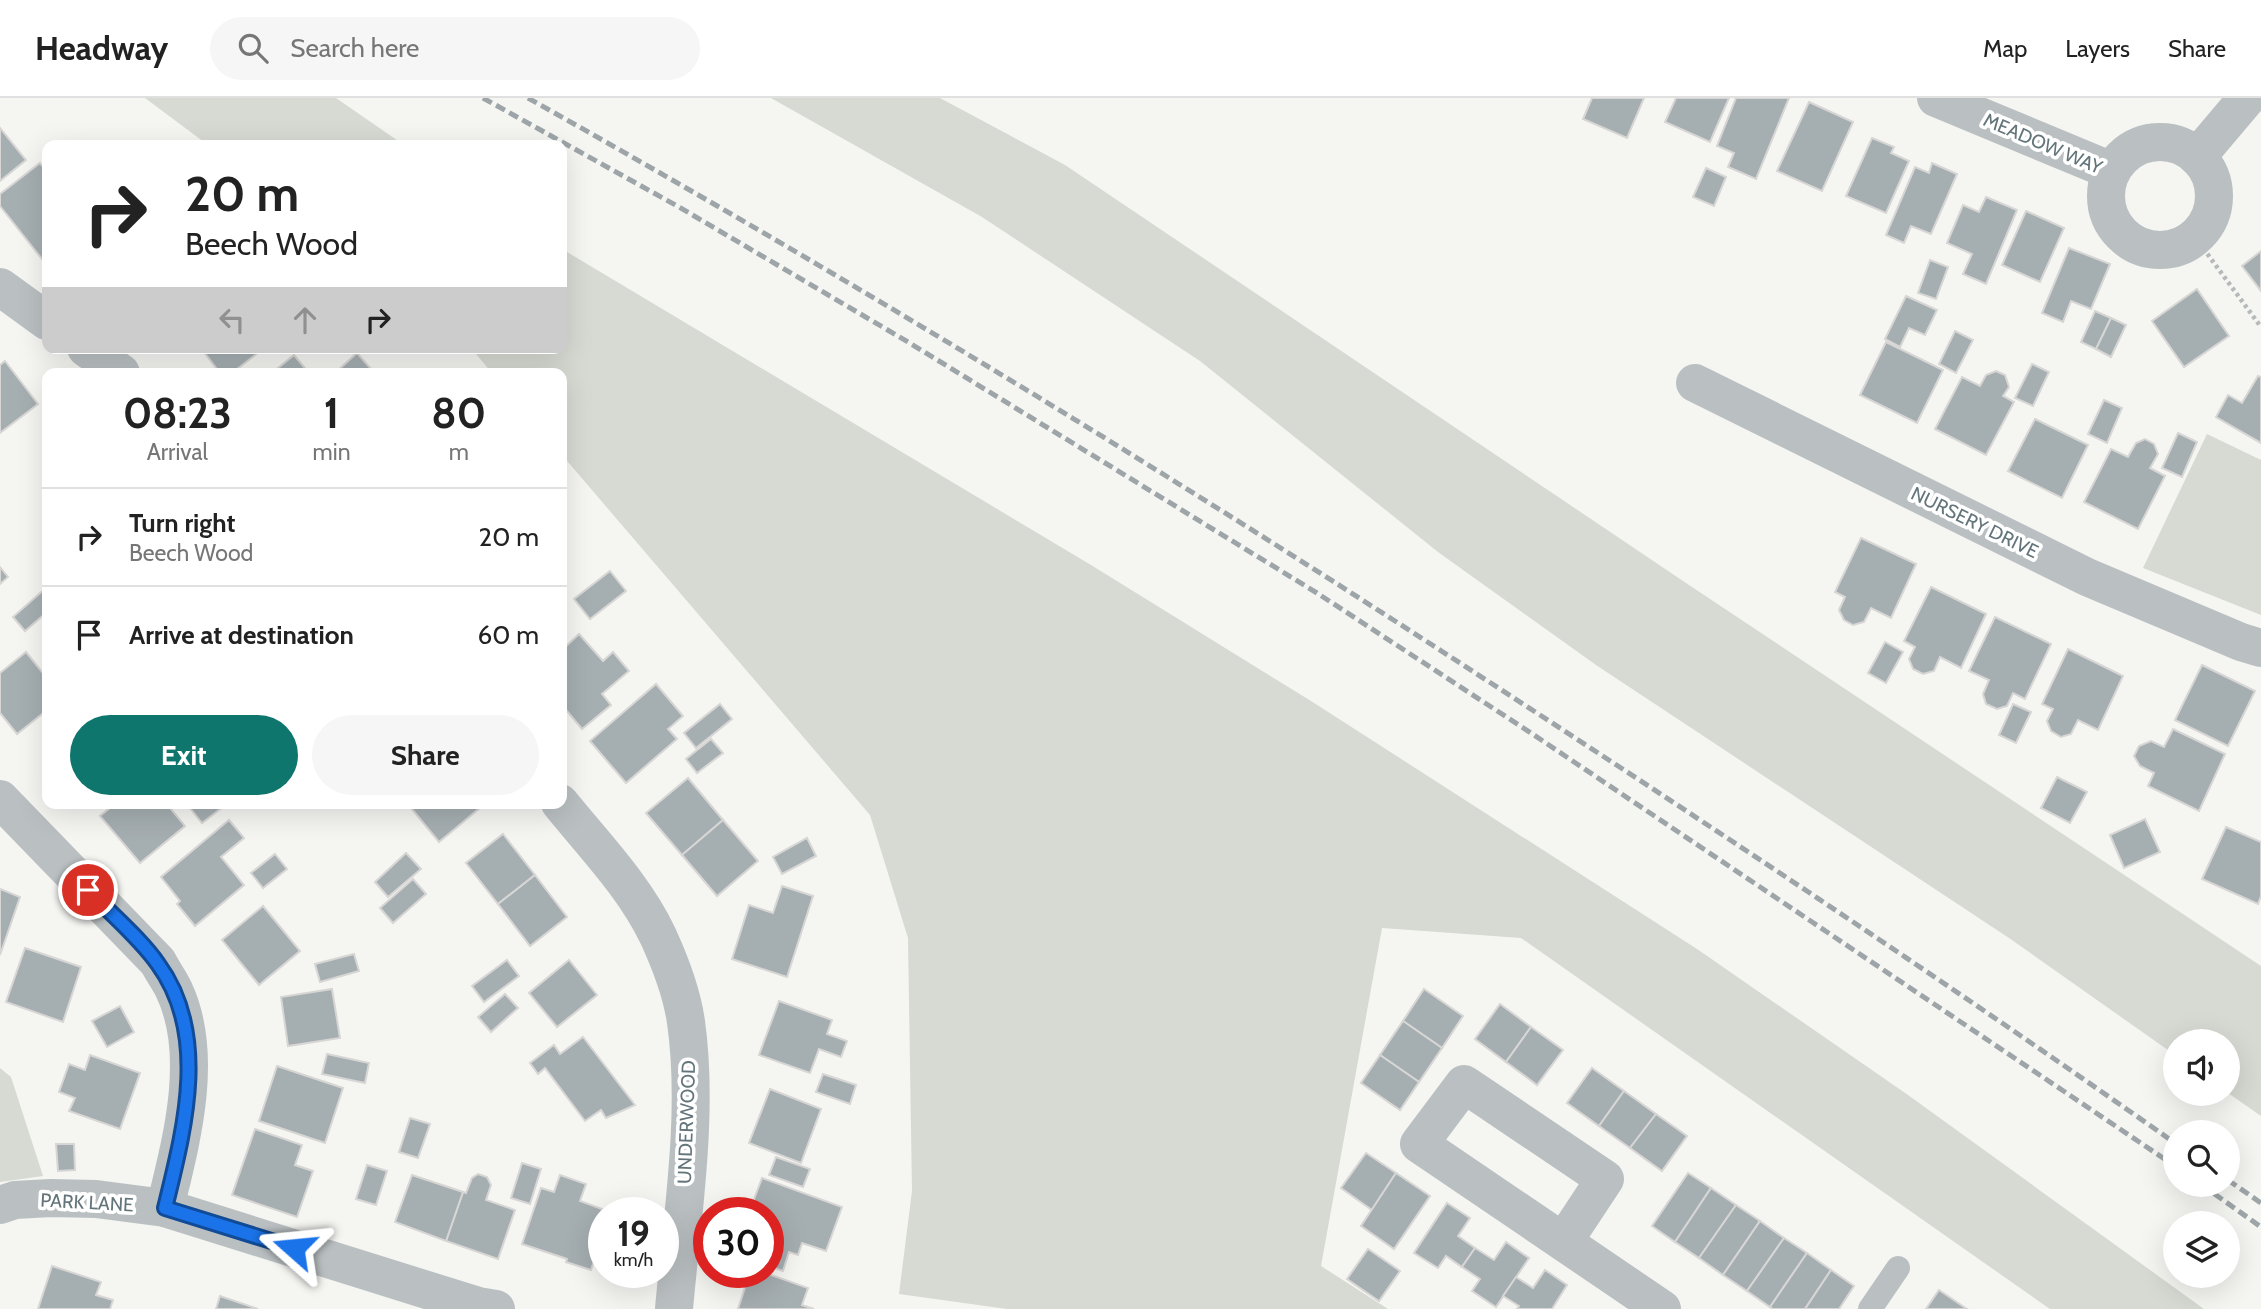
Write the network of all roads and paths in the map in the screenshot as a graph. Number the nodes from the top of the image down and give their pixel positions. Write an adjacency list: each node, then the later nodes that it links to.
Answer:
1 (1936, 98): 4 (street, MEADOW WAY)
2 (2247, 98): 3 (street)
3 (2197, 157): 4 (street, MEADOW WAY); 5 (street)
4 (2112, 172): 5 (street, MEADOW WAY)
5 (2195, 237): 8 (path)
6 (0, 288): 7 (street)
7 (42, 317)
8 (2261, 327)
9 (94, 354): 10 (street)
10 (114, 368)
11 (1695, 383): 12 (street, NURSERY DRIVE)
12 (2261, 648)
13 (0, 799): 16 (street)
14 (565, 809): 20 (street, UNDERWOOD)
15 (0, 1205): 16 (street, PARK LANE)
16 (165, 1208): 19 (street, PARK LANE)
17 (1564, 1241): 17 (street); 21 (street)
18 (1898, 1268): 22 (lane)
19 (496, 1309)
20 (674, 1309)
21 (1662, 1309)
22 (1870, 1309)

